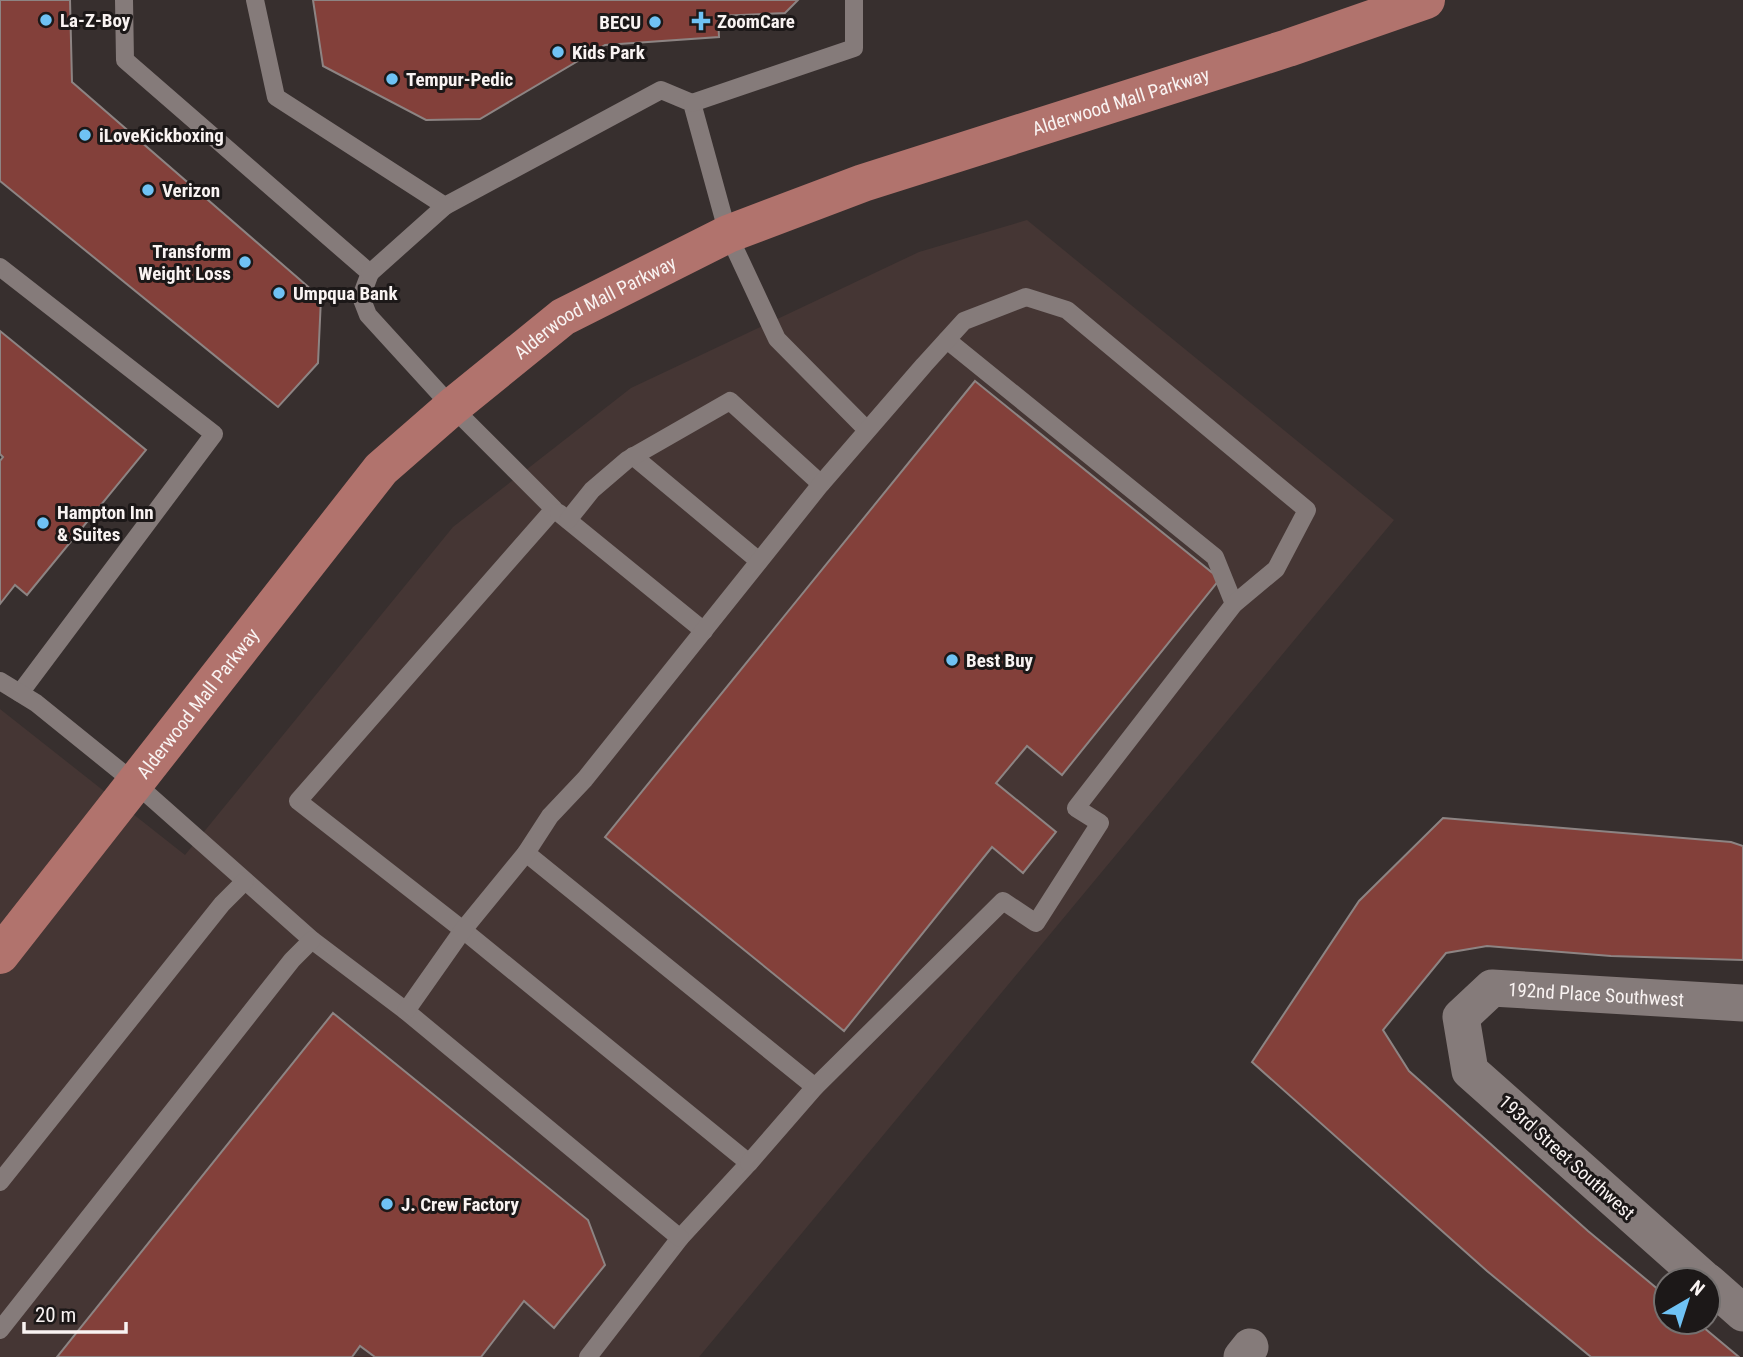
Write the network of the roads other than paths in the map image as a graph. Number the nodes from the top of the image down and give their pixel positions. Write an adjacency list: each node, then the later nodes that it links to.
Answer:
1 (124, 0): 9 (lane)
2 (255, 0): 6 (lane)
3 (853, 0): 5 (lane)
4 (1426, 0): 7 (main road, Alderwood Mall Parkway)
5 (692, 103): 6 (lane); 7 (lane)
6 (445, 206): 9 (lane)
7 (728, 234): 11 (main road, Alderwood Mall Parkway); 12 (lane)
8 (0, 267): 21 (lane)
9 (370, 273): 11 (lane)
10 (947, 340): 12 (lane); 18 (lane); 18 (lane)
11 (452, 407): 15 (lane); 22 (main road, Alderwood Mall Parkway)
12 (866, 429): 14 (lane)
13 (633, 456): 14 (lane); 16 (lane); 17 (lane)
14 (821, 484): 17 (lane)
15 (554, 509): 16 (lane); 25 (lane)
16 (568, 520): 19 (lane)
17 (759, 561): 19 (lane)
18 (1234, 604): 31 (lane)
19 (704, 631): 23 (lane)
20 (0, 681): 21 (lane)
21 (20, 693): 22 (lane)
22 (135, 783): 24 (lane); 27 (main road, Alderwood Mall Parkway)
23 (526, 853): 25 (lane); 31 (lane)
24 (245, 881): 26 (lane); 33 (lane)
25 (463, 930): 29 (lane); 32 (lane)
26 (312, 940): 29 (lane); 38 (lane)
27 (0, 955)
28 (1743, 1003): 30 (street, 192nd Place Southwest)
29 (406, 1011): 34 (lane)
30 (1461, 1017): 35 (street, 193rd Street Southwest)
31 (815, 1087): 32 (lane)
32 (749, 1163): 34 (lane)
33 (0, 1182)
34 (680, 1238): 39 (lane)
35 (1690, 1266)
36 (1722, 1294): 37 (street, 193rd Street Southwest)
37 (1743, 1313)
38 (0, 1330)
39 (588, 1357)

